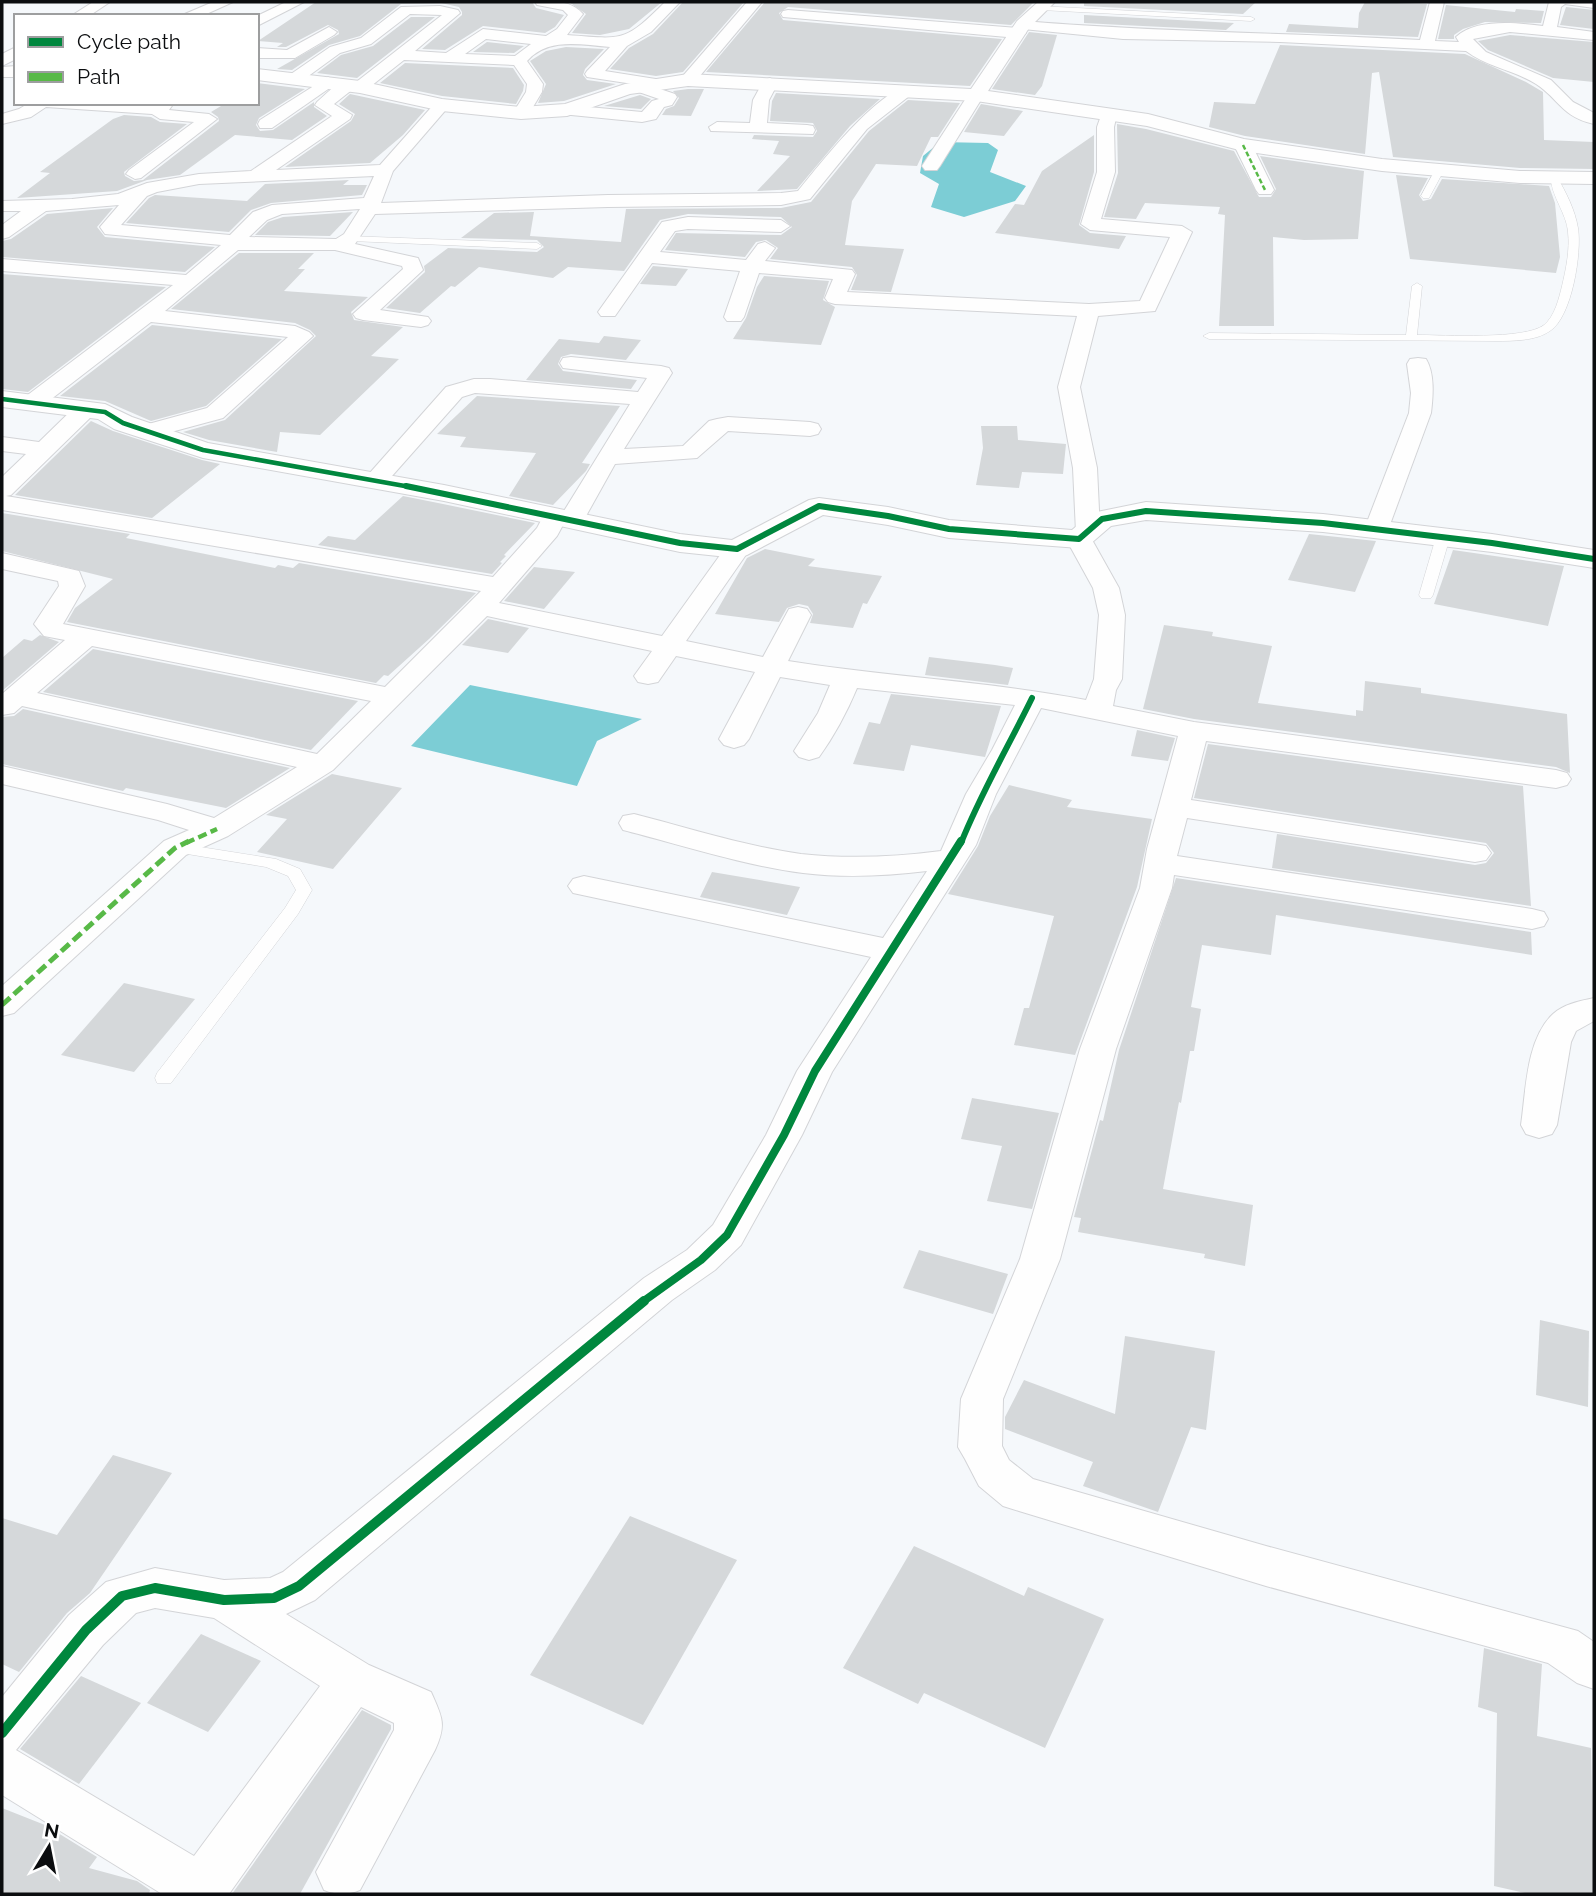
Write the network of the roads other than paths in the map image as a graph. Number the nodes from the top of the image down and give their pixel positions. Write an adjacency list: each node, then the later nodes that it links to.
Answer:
1 (103, 2): 16 (street)
2 (226, 2): 17 (street)
3 (297, 2): 21 (street)
4 (542, 2): 15 (street)
5 (673, 2): 27 (street)
6 (755, 2): 36 (street)
7 (860, 2): 19 (street)
8 (1437, 2): 28 (street)
9 (1559, 2): 24 (street)
10 (1571, 2): 11 (street)
11 (1594, 4)
12 (1044, 5): 20 (lane); 23 (street)
13 (404, 6): 14 (street); 35 (street)
14 (444, 6): 31 (street)
15 (576, 6): 26 (street)
16 (82, 14)
17 (193, 14)
18 (788, 14): 19 (street)
19 (842, 19): 23 (street)
20 (1251, 19)
21 (259, 21)
22 (341, 24): 30 (street)
23 (1020, 29): 28 (street); 42 (street)
24 (1549, 32): 25 (street); 29 (street)
25 (1594, 36)
26 (553, 40): 27 (street); 32 (street); 33 (street)
27 (622, 43): 39 (street)
28 (1426, 45): 29 (street)
29 (1470, 47): 53 (street)
30 (259, 53)
31 (403, 55): 32 (street); 40 (street)
32 (450, 57): 33 (street)
33 (519, 61): 49 (street)
34 (259, 75): 35 (street)
35 (297, 77): 37 (street)
36 (688, 80): 38 (street); 39 (street)
37 (328, 82): 40 (street); 54 (street)
38 (770, 83): 41 (street); 56 (street)
39 (647, 85): 48 (street); 48 (street)
40 (354, 86): 46 (street); 62 (street)
41 (909, 90): 42 (street); 67 (street)
42 (976, 95): 50 (street); 59 (street)
43 (38, 105): 52 (street)
44 (125, 105): 47 (street)
45 (207, 105): 51 (street)
46 (442, 105): 49 (street); 60 (street)
47 (163, 106): 51 (street)
48 (567, 110): 49 (street)
49 (521, 113)
50 (1109, 114): 58 (street); 86 (street)
51 (190, 116): 65 (street)
52 (2, 119)
53 (1594, 120)
54 (266, 124)
55 (717, 127): 56 (street)
56 (758, 128): 57 (street)
57 (807, 131)
58 (1243, 145): 61 (street); 66 (street)
59 (931, 166)
60 (385, 170): 62 (street); 71 (street)
61 (1438, 172): 64 (street); 68 (lane)
62 (254, 177): 65 (street)
63 (1594, 178): 64 (street)
64 (1554, 179): 92 (lane)
65 (138, 183): 70 (street); 74 (street)
66 (1265, 190)
67 (804, 195): 71 (street); 72 (street)
68 (1426, 196)
69 (2, 205): 70 (street)
70 (41, 206): 73 (street)
71 (370, 206): 75 (street); 76 (street)
72 (781, 226): 78 (street); 80 (street)
73 (2, 233)
74 (186, 237): 76 (street); 82 (street)
75 (344, 241): 76 (street); 77 (lane); 90 (street)
76 (244, 242): 83 (street)
77 (537, 246)
78 (646, 257): 80 (street); 87 (street)
79 (2, 265): 81 (street)
80 (752, 265): 86 (street); 89 (street)
81 (34, 268): 82 (street); 84 (street)
82 (136, 277): 83 (street)
83 (191, 281): 88 (street)
84 (13, 283)
85 (1417, 286): 92 (lane)
86 (1090, 310): 109 (street)
87 (608, 312)
88 (147, 315): 97 (street); 100 (street)
89 (734, 317)
90 (421, 321)
91 (1209, 336): 92 (lane)
92 (1411, 339)
93 (571, 363): 96 (street)
94 (1418, 364): 108 (street)
95 (2, 399): 97 (street)
96 (645, 400): 103 (street); 104 (street)
97 (33, 402): 98 (street)
98 (86, 409): 100 (street); 102 (street)
99 (810, 429): 103 (street)
100 (149, 431): 104 (street)
101 (2, 444): 102 (street)
102 (43, 449): 105 (street)
103 (608, 457): 107 (street)
104 (376, 480): 107 (street)
105 (2, 490)
106 (2, 503): 115 (street)
107 (564, 518): 111 (street); 115 (street)
108 (1376, 530): 109 (street); 110 (street)
109 (1083, 535): 111 (street); 125 (street)
110 (1443, 537): 112 (street); 114 (lane)
111 (737, 549): 118 (street)
112 (1594, 559)
113 (2, 561): 117 (street)
114 (1426, 595)
115 (489, 596): 118 (street); 122 (street)
116 (797, 615): 119 (street)
117 (84, 638): 122 (street); 124 (street)
118 (670, 644): 119 (street); 120 (street)
119 (770, 667): 121 (street); 127 (street)
120 (648, 676)
121 (846, 679): 123 (street); 128 (street)
122 (389, 696): 129 (street)
123 (1032, 698): 125 (street); 137 (street)
124 (10, 703): 129 (street)
125 (1098, 711): 126 (street)
126 (1194, 731): 131 (street); 132 (street)
127 (734, 739)
128 (809, 751)
129 (323, 764): 134 (street)
130 (2, 775): 134 (street)
131 (1556, 779)
132 (1176, 807): 136 (street); 138 (street)
133 (634, 823): 137 (street)
134 (218, 829): 135 (street)
135 (175, 848): 142 (street); 144 (lane)
136 (1475, 853)
137 (951, 859): 141 (street)
138 (1160, 863): 140 (street); 147 (street)
139 (584, 886): 141 (street)
140 (1532, 919)
141 (893, 951): 146 (street)
142 (2, 1005)
143 (1594, 1009): 145 (street)
144 (164, 1078)
145 (1539, 1125)
146 (224, 1600): 148 (street); 149 (street)
147 (1594, 1668)
148 (352, 1680): 151 (street); 152 (street)
149 (2, 1733)
150 (2, 1768): 152 (street)
151 (342, 1872)
152 (199, 1892)

